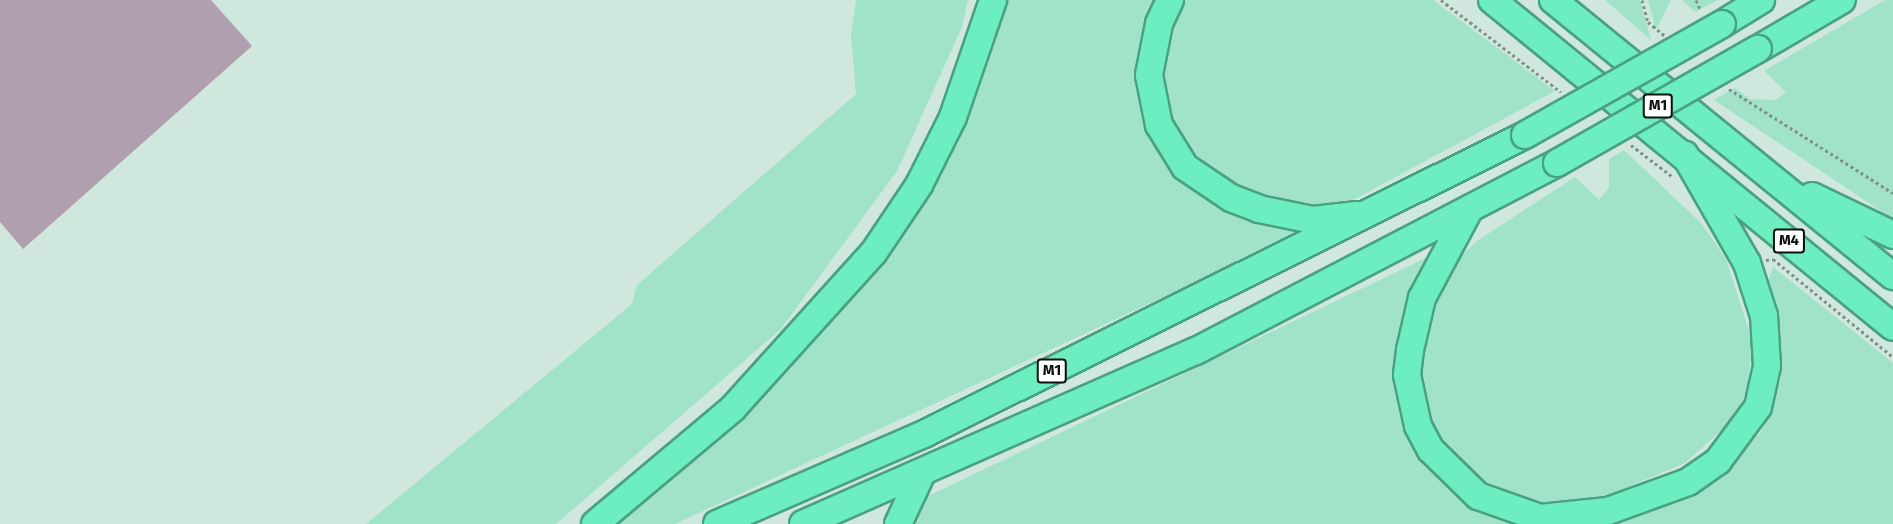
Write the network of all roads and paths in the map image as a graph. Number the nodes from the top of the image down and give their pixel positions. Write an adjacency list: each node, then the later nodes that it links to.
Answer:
1 (993, 0): 29 (highway)
2 (1170, 0): 21 (highway)
3 (1441, 0): 15 (path)
4 (1492, 0): 17 (highway, М4)
5 (1553, 0): 12 (highway, М4)
6 (1570, 0): 12 (highway)
7 (1642, 0): 13 (path)
8 (1696, 0): 11 (path)
9 (1761, 0): 11 (highway, М1)
10 (1841, 1): 22 (highway, М1, bridge)
11 (1712, 17): 21 (highway, М1, bridge)
12 (1589, 30): 18 (highway, М4)
13 (1674, 43)
14 (1724, 85): 20 (path)
15 (1571, 100)
16 (1626, 142): 19 (path)
17 (1684, 155): 24 (highway); 26 (highway, М4)
18 (1777, 179): 23 (highway); 25 (highway, М4)
19 (1679, 185)
20 (1893, 193)
21 (1383, 209): 30 (highway, М1)
22 (1468, 212): 24 (highway); 28 (highway, М1)
23 (1893, 235)
24 (1747, 262): 27 (path)
25 (1893, 276)
26 (1893, 327)
27 (1893, 357)
28 (922, 473): 31 (highway, М1); 32 (highway)
29 (595, 524)
30 (717, 524)
31 (803, 524)
32 (898, 524)

